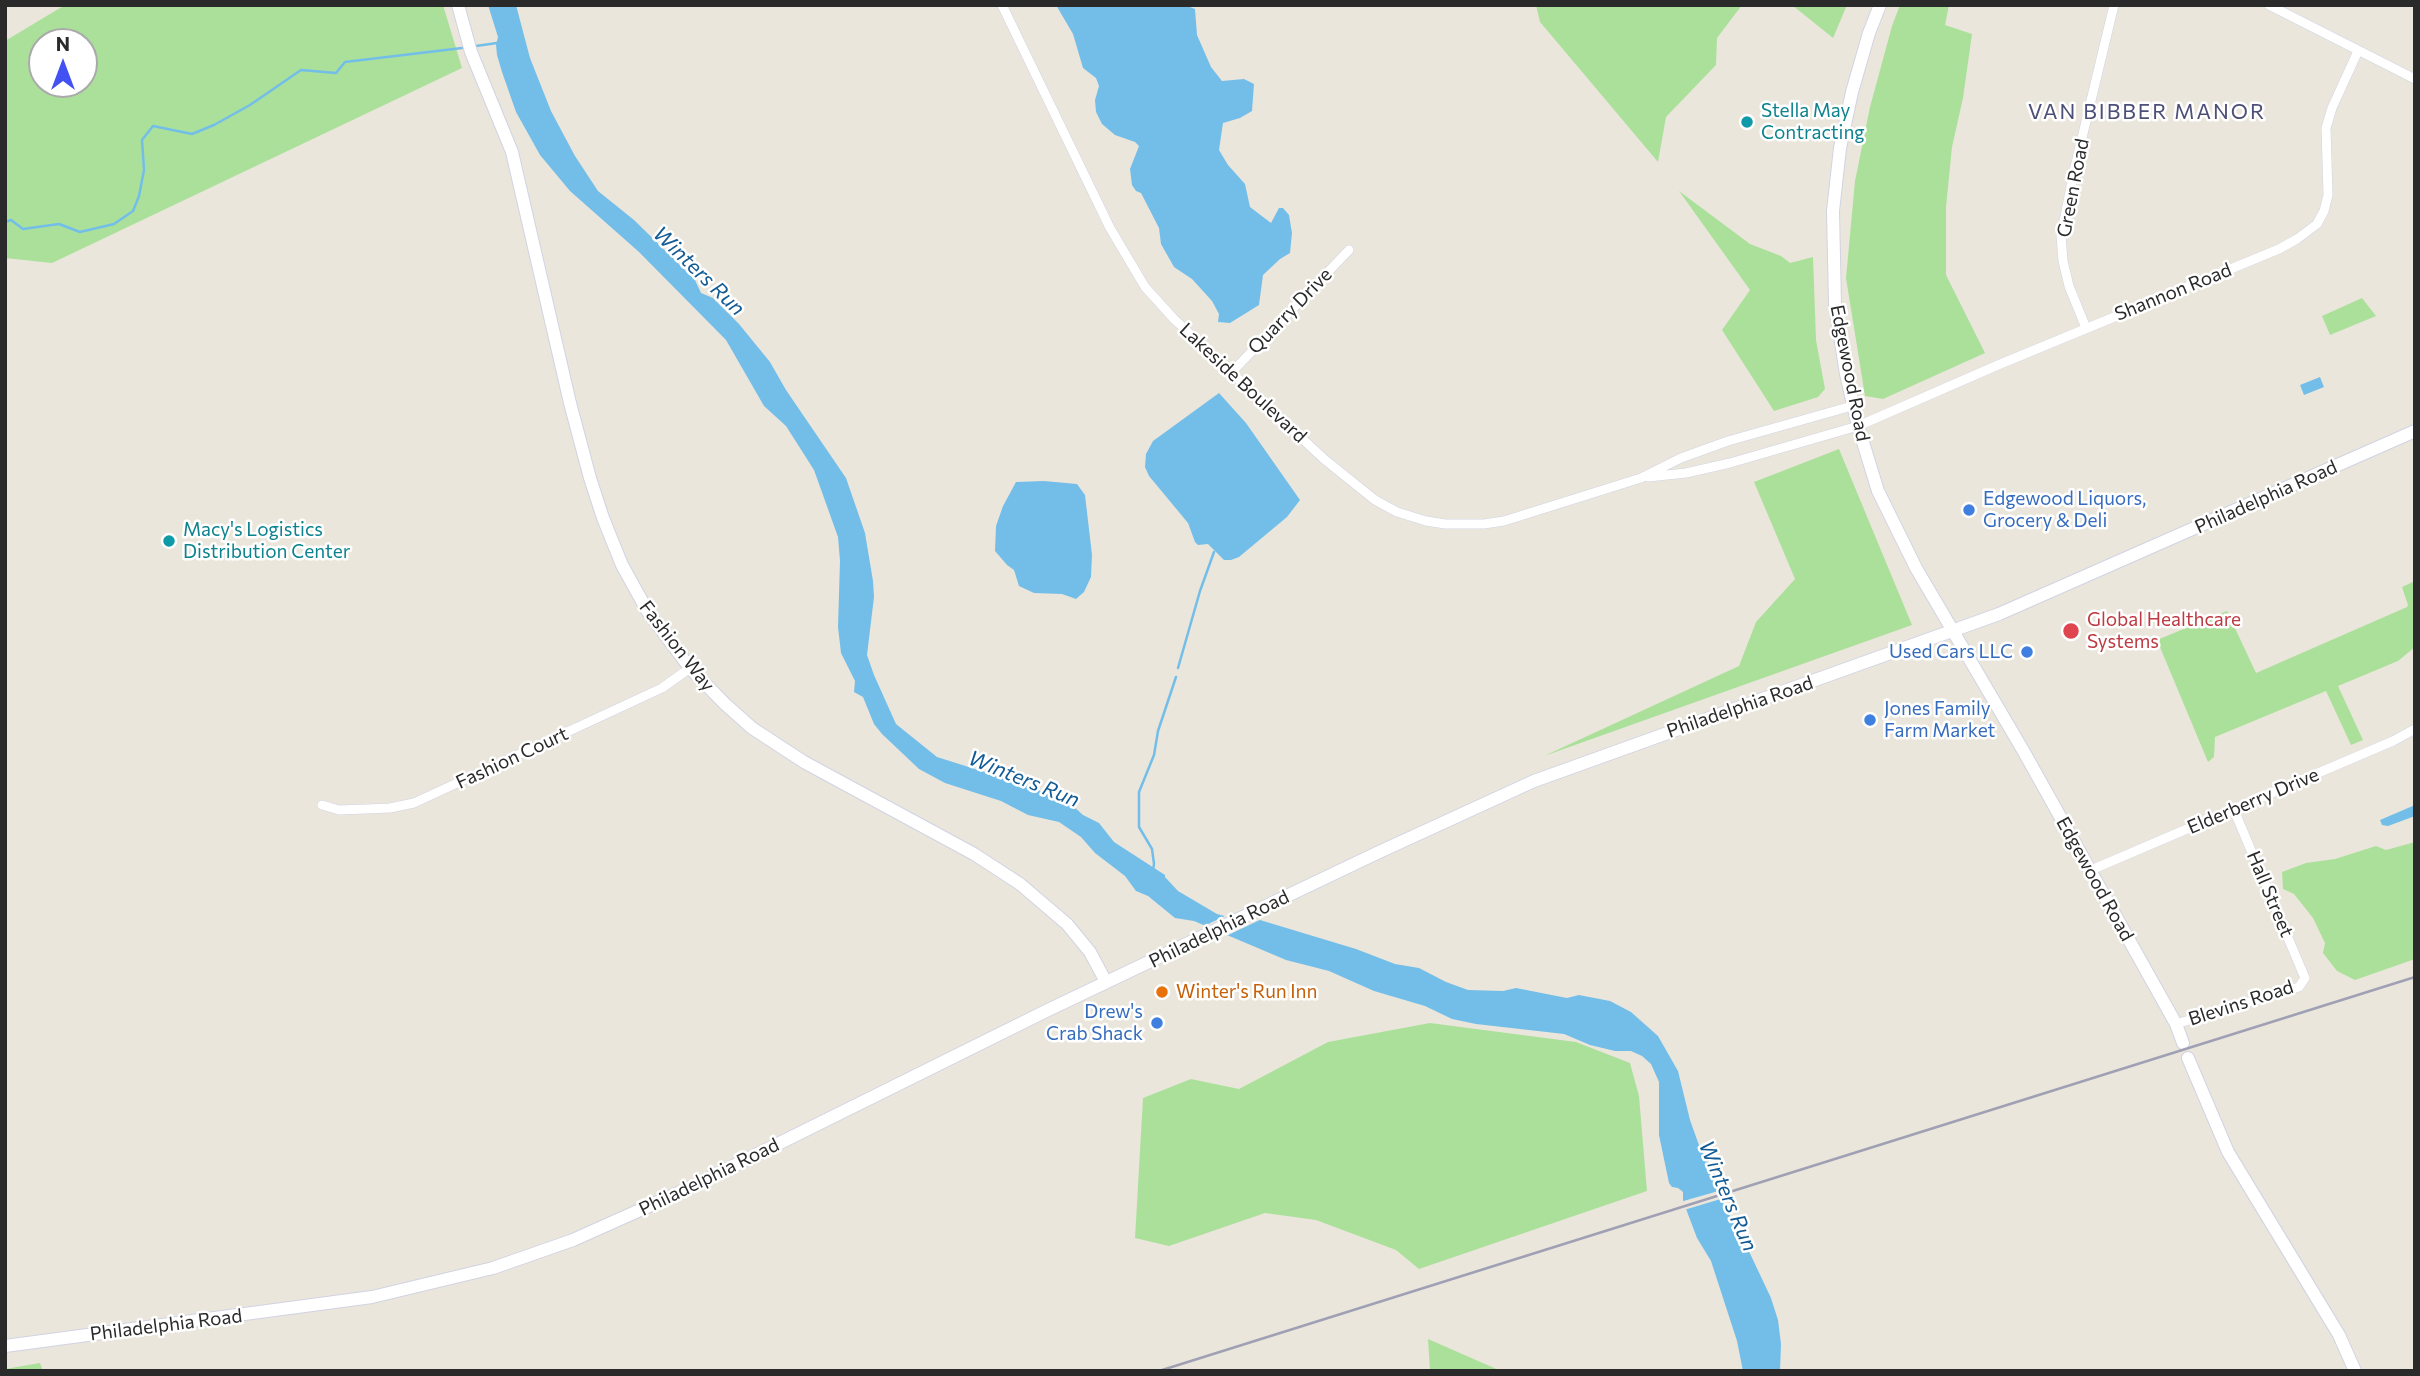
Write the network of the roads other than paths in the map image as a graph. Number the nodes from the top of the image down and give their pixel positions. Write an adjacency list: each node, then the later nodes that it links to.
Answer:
1 (458, 5): 16 (street, Fashion Way)
2 (1002, 5): 10 (street, Lakeside Boulevard)
3 (1880, 5): 11 (street, Edgewood Road)
4 (2114, 5): 9 (street, Green Road)
5 (2269, 5): 6 (street)
6 (2358, 51): 7 (street); 9 (street, Shannon Road)
7 (2415, 79)
8 (1349, 250): 10 (street, Quarry Drive)
9 (2086, 328): 12 (street, Shannon Road)
10 (1231, 373): 14 (street, Lakeside Boulevard)
11 (1852, 407): 12 (street, Edgewood Road); 14 (street, Lakeside Boulevard)
12 (1858, 426): 14 (street, Lakeside Boulevard); 15 (street, Edgewood Road)
13 (2415, 431): 15 (street, Philadelphia Road)
14 (1641, 478)
15 (1954, 631): 20 (street, Edgewood Road); 22 (street, Philadelphia Road)
16 (690, 668): 18 (street, Fashion Court); 22 (street, Fashion Way)
17 (2415, 729): 19 (street, Elderberry Drive)
18 (322, 805)
19 (2234, 810): 20 (street, Elderberry Drive); 21 (street, Hall Street)
20 (2091, 870): 23 (street, Edgewood Road)
21 (2305, 978): 23 (street, Blevins Road)
22 (1106, 982): 26 (street, Philadelphia Road)
23 (2176, 1024): 24 (street, Edgewood Road)
24 (2183, 1043)
25 (2188, 1058): 27 (street)
26 (5, 1346)
27 (2355, 1371)

